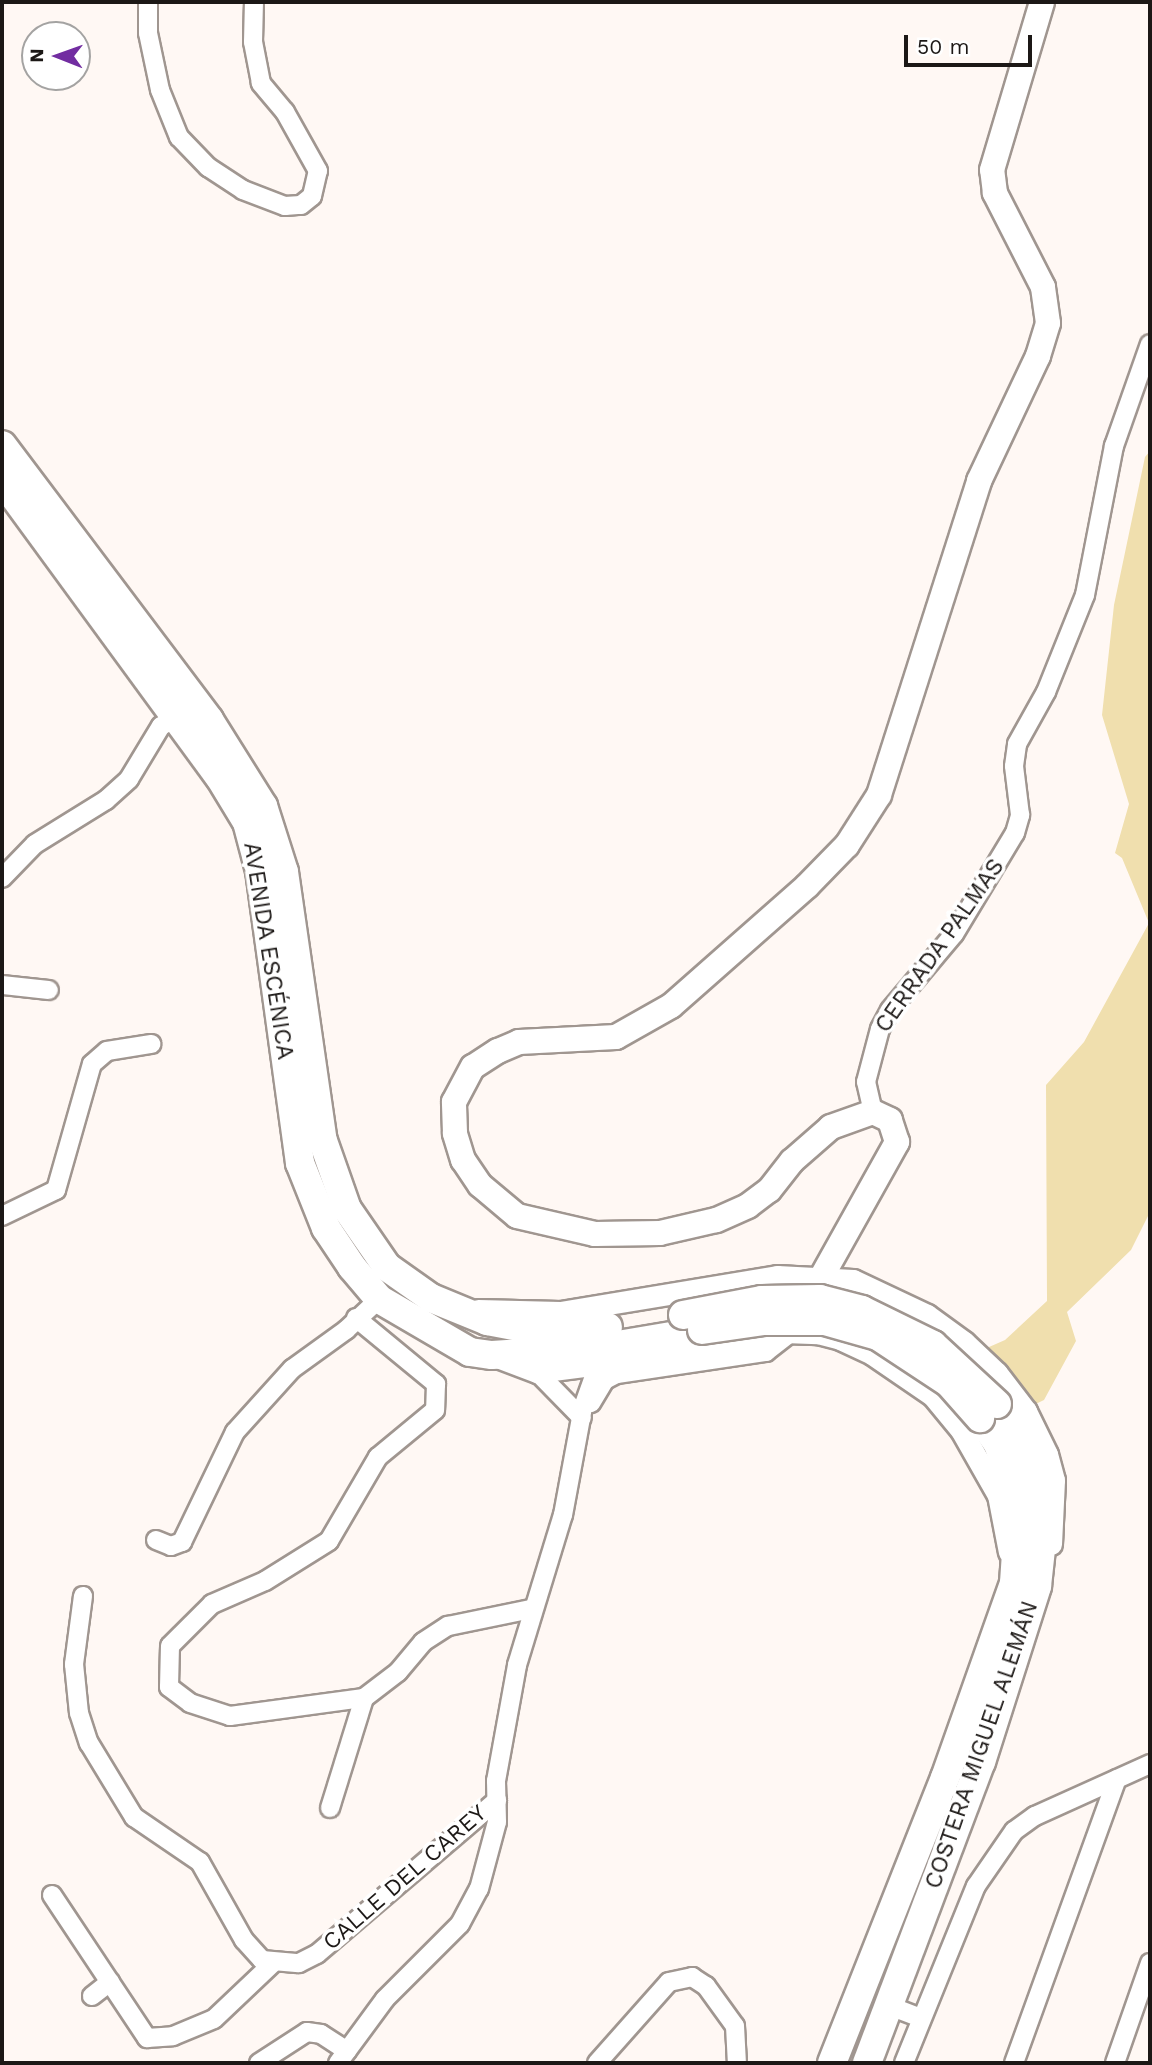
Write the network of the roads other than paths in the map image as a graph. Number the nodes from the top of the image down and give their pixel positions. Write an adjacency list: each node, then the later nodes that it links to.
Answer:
1 (148, 2): 2 (street)
2 (254, 2)
3 (1042, 2): 12 (main road)
4 (1150, 344): 12 (street, CERRADA PALMAS)
5 (2, 445): 16 (main road, COSTERA MIGUEL ALEMÁN)
6 (2, 480): 7 (main road, AVENIDA ESCÉNICA)
7 (177, 718): 8 (street); 15 (main road, AVENIDA ESCÉNICA)
8 (2, 878)
9 (2, 985): 10 (street)
10 (49, 990)
11 (150, 1044): 13 (street)
12 (873, 1112): 14 (main road)
13 (2, 1216)
14 (821, 1275): 16 (street); 20 (main road); 26 (street)
15 (379, 1299): 17 (street); 19 (main road, AVENIDA ESCÉNICA)
16 (461, 1310): 18 (main road, COSTERA MIGUEL ALEMÁN)
17 (356, 1318): 25 (street); 29 (street)
18 (686, 1324): 21 (main road, COSTERA MIGUEL ALEMÁN); 26 (main road, COSTERA MIGUEL ALEMÁN, bridge)
19 (424, 1327): 21 (main road, COSTERA MIGUEL ALEMÁN)
20 (792, 1332): 22 (street); 24 (street); 26 (street)
21 (492, 1355): 23 (street)
22 (598, 1365): 23 (street); 24 (street)
23 (537, 1372): 24 (street)
24 (582, 1418): 28 (street)
25 (156, 1540)
26 (1026, 1584): 35 (main road, COSTERA MIGUEL ALEMÁN); 40 (main road, COSTERA MIGUEL ALEMÁN)
27 (83, 1596): 36 (street)
28 (531, 1609): 29 (street); 32 (street)
29 (364, 1698): 33 (street)
30 (1150, 1764): 31 (street)
31 (1117, 1779): 41 (street); 50 (street)
32 (496, 1800): 36 (street, CALLE DEL CAREY); 42 (street)
33 (330, 1808)
34 (52, 1895): 38 (street)
35 (892, 1913): 40 (main road); 46 (main road)
36 (274, 1963): 38 (street)
37 (1150, 1963): 51 (street)
38 (110, 1982): 39 (street)
39 (92, 1996)
40 (887, 2005): 41 (street); 47 (main road); 48 (main road, COSTERA MIGUEL ALEMÁN)
41 (921, 2018): 49 (street)
42 (342, 2057): 43 (street)
43 (259, 2063)
44 (597, 2063): 45 (street)
45 (737, 2063)
46 (832, 2063)
47 (840, 2063)
48 (867, 2063)
49 (904, 2063)
50 (1014, 2063)
51 (1115, 2063)

